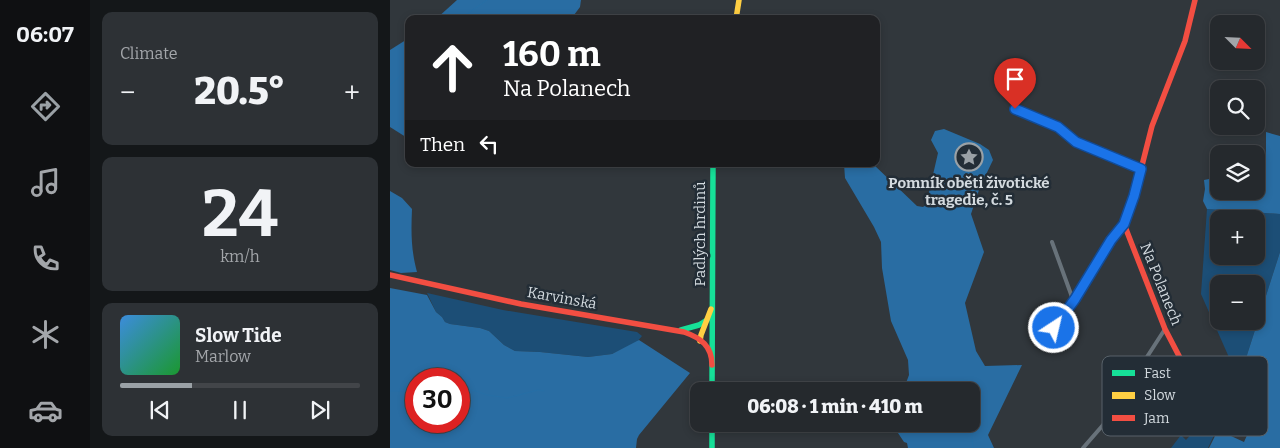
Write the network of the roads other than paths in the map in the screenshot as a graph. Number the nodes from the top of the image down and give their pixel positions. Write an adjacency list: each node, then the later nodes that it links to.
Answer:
1 (739, 0): 3 (street)
2 (1195, 0): 6 (street)
3 (737, 15)
4 (1013, 109): 6 (street)
5 (713, 167): 11 (street, Padlých hrdinů)
6 (1141, 169): 7 (street)
7 (1124, 224): 10 (street); 14 (street, Na Polanech)
8 (1052, 242): 10 (street)
9 (390, 275): 15 (street, Karvinská)
10 (1075, 299): 13 (street)
11 (712, 305): 12 (street, Padlých hrdinů); 16 (street, Padlých hrdinů)
12 (707, 320): 15 (street); 17 (street, Padlých hrdinů)
13 (1054, 328)
14 (1165, 329): 18 (street); 19 (street, Na Polanech)
15 (679, 330): 17 (street, Karvinská)
16 (713, 330): 17 (street); 20 (street, Padlých hrdinů)
17 (700, 341): 20 (street)
18 (1148, 356)
19 (1179, 356)
20 (712, 365): 21 (street, Padlých hrdinů)
21 (712, 382)
22 (1102, 426): 25 (street)
23 (712, 432): 24 (street)
24 (712, 448)
25 (1083, 448)

